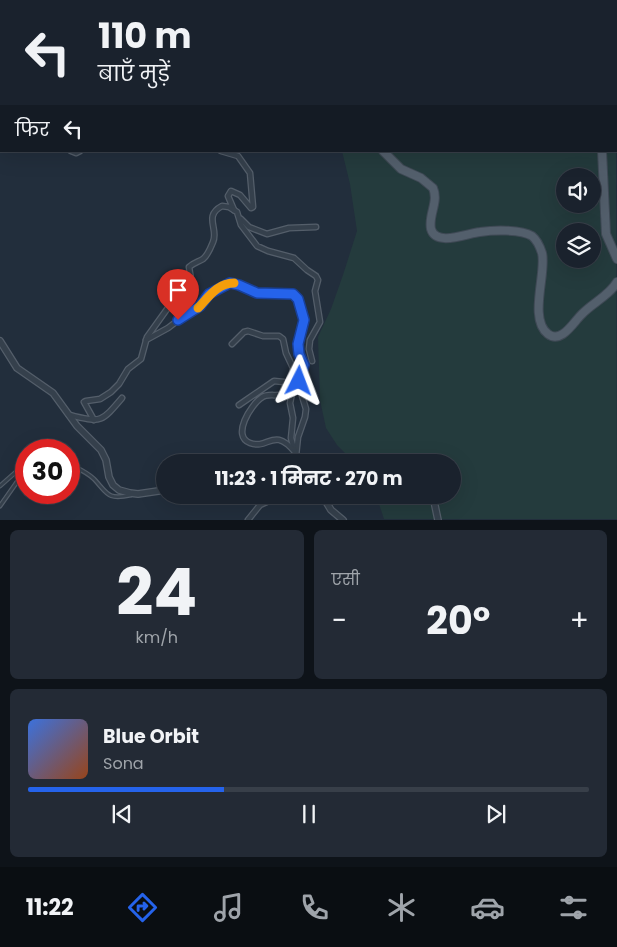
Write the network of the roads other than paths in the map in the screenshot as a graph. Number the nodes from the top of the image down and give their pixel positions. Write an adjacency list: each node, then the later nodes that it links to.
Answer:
1 (224, 152): 4 (street)
2 (385, 152): 7 (main road)
3 (602, 152): 6 (main road)
4 (235, 211): 5 (street); 8 (street); 11 (street)
5 (316, 228)
6 (617, 259)
7 (617, 282)
8 (145, 340): 15 (street); 18 (street)
9 (0, 341): 14 (street)
10 (232, 344): 16 (street)
11 (312, 361)
12 (122, 398): 15 (street)
13 (239, 405): 17 (street)
14 (69, 414): 15 (street); 24 (street)
15 (94, 420)
16 (295, 454)
17 (295, 454)
18 (296, 454)
19 (80, 470): 24 (lane)
20 (15, 473): 22 (lane)
21 (15, 485): 28 (lane)
22 (0, 486)
23 (156, 491): 24 (street)
24 (138, 494)
25 (262, 504): 29 (street)
26 (327, 504): 30 (street)
27 (435, 504): 31 (street)
28 (0, 506)
29 (248, 520)
30 (343, 520)
31 (438, 520)

